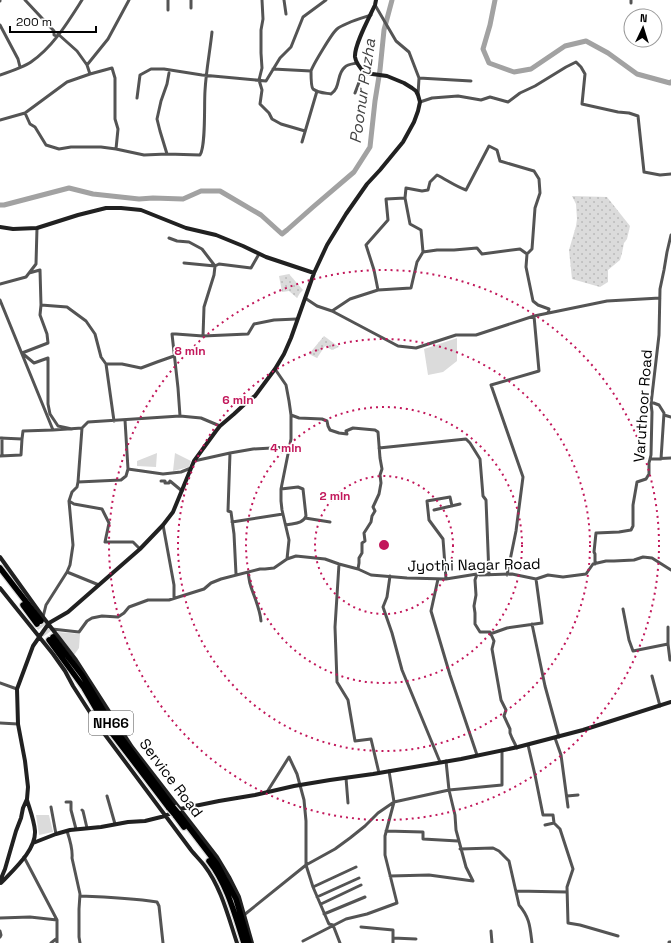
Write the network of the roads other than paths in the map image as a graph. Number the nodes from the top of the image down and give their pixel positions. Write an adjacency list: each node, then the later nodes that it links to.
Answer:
1 (25, 0): 17 (street)
2 (82, 0): 17 (street)
3 (129, 0): 19 (street)
4 (168, 0): 12 (street)
5 (191, 0): 11 (street)
6 (262, 0): 29 (street)
7 (284, 0): 13 (street)
8 (326, 0): 21 (street)
9 (377, 0): 10 (main road)
10 (375, 5): 14 (main road); 28 (street)
11 (191, 8)
12 (168, 10)
13 (286, 14)
14 (371, 15): 18 (main road); 22 (street)
15 (0, 24): 20 (street)
16 (212, 32): 27 (street)
17 (57, 35): 19 (street); 20 (street)
18 (357, 63): 24 (main road); 31 (street)
19 (87, 65): 25 (street)
20 (20, 67): 26 (street)
21 (273, 69): 22 (street); 29 (street)
22 (311, 71): 31 (street)
23 (169, 73): 41 (street)
24 (365, 73): 32 (street); 33 (main road)
25 (90, 74): 36 (street); 40 (street)
26 (0, 75)
27 (207, 75): 29 (street); 34 (street); 41 (street)
28 (419, 78): 30 (street); 33 (street)
29 (259, 80): 38 (street)
30 (471, 81)
31 (317, 91): 38 (street)
32 (355, 93)
33 (418, 95): 35 (main road)
34 (137, 98)
35 (420, 102): 42 (street); 54 (main road)
36 (25, 113): 37 (street); 40 (street)
37 (0, 120)
38 (305, 131): 39 (street)
39 (302, 142)
40 (116, 149): 41 (street)
41 (167, 154)
42 (671, 174)
43 (405, 198): 48 (street); 50 (street); 56 (street)
44 (0, 227): 45 (main road)
45 (37, 228): 49 (main road); 53 (street)
46 (671, 235): 58 (street, Varuthoor Road)
47 (169, 238): 52 (street)
48 (423, 252): 50 (street); 56 (street)
49 (259, 254): 52 (street); 54 (main road)
50 (527, 254): 62 (street)
51 (184, 263): 52 (street)
52 (215, 266): 65 (street)
53 (29, 273): 55 (street); 60 (street)
54 (314, 273): 57 (main road)
55 (0, 284)
56 (378, 290): 61 (street)
57 (305, 298): 61 (street); 64 (main road)
58 (660, 298): 62 (street); 70 (street, Varuthoor Road)
59 (0, 300): 66 (street)
60 (41, 305): 66 (street); 68 (street)
61 (332, 311): 63 (street)
62 (548, 313): 63 (street)
63 (534, 316): 120 (street)
64 (297, 319): 65 (street); 69 (main road)
65 (203, 336): 67 (street)
66 (22, 353): 78 (street); 80 (street)
67 (174, 356): 68 (street); 73 (street)
68 (106, 364): 76 (street)
69 (275, 370): 71 (street); 77 (main road)
70 (651, 402): 72 (street); 88 (street, Varuthoor Road)
71 (291, 414): 83 (street); 84 (street)
72 (664, 415): 74 (street); 89 (street)
73 (180, 416): 75 (street); 77 (street)
74 (671, 417)
75 (125, 420): 76 (street); 92 (street)
76 (114, 421): 79 (street)
77 (220, 426): 90 (main road)
78 (72, 428): 79 (street); 80 (street)
79 (82, 428): 94 (street)
80 (53, 430): 82 (street)
81 (1, 438): 82 (street); 86 (street)
82 (22, 439): 86 (street)
83 (290, 447): 85 (street); 95 (street)
84 (379, 448): 113 (street); 121 (street)
85 (230, 453): 90 (street); 103 (street)
86 (1, 456)
87 (671, 458): 89 (street)
88 (650, 459): 89 (street); 111 (street, Varuthoor Road)
89 (661, 459)
90 (194, 461): 91 (main road)
91 (192, 468): 92 (street); 96 (main road)
92 (128, 470): 94 (street)
93 (161, 481): 96 (street)
94 (78, 482): 97 (street)
95 (281, 489): 101 (street); 102 (street)
96 (182, 491): 105 (main road)
97 (69, 501): 107 (street); 115 (street)
98 (460, 504): 99 (street)
99 (452, 506): 100 (street); 124 (street)
100 (434, 510)
101 (283, 514): 103 (street); 106 (street)
102 (305, 518): 104 (street); 106 (street)
103 (232, 522): 118 (street)
104 (330, 522)
105 (163, 525): 107 (main road); 128 (street)
106 (286, 525): 109 (street)
107 (140, 549): 126 (main road)
108 (0, 557): 130 (main road, Service Road)
109 (287, 559): 110 (street, Jyothi Nagar Road); 116 (street, Jyothi Nagar Road)
110 (338, 564): 113 (street, Jyothi Nagar Road); 156 (street)
111 (595, 564): 114 (street); 125 (street, Jyothi Nagar Road)
112 (0, 568): 130 (highway)
113 (358, 569): 122 (street, Jyothi Nagar Road)
114 (671, 570)
115 (67, 572): 126 (street); 130 (street)
116 (248, 572): 118 (street, Jyothi Nagar Road); 131 (street)
117 (0, 573): 130 (highway)
118 (236, 574): 128 (street, Jyothi Nagar Road)
119 (477, 574): 121 (street, Jyothi Nagar Road); 124 (street, Jyothi Nagar Road); 136 (street)
120 (507, 574): 121 (street, Jyothi Nagar Road); 125 (street, Jyothi Nagar Road)
121 (489, 575)
122 (390, 576): 123 (street, Jyothi Nagar Road); 154 (street)
123 (438, 579): 124 (street, Jyothi Nagar Road); 152 (street)
124 (446, 579)
125 (536, 579): 133 (street)
126 (98, 585): 132 (main road)
127 (0, 588): 137 (main road)
128 (174, 598): 135 (street, Jyothi Nagar Road)
129 (624, 609): 139 (street)
130 (40, 621): 132 (main road, Service Road)
131 (261, 621)
132 (49, 623): 135 (main road, Service Road); 137 (main road)
133 (532, 624): 136 (street); 148 (street)
134 (668, 627): 139 (street)
135 (52, 628): 171 (main road, Service Road)
136 (490, 634): 150 (street)
137 (39, 636): 143 (main road); 172 (main road)
138 (51, 638): 171 (highway, NH66, bridge)
139 (668, 644): 140 (street)
140 (671, 660)
141 (652, 676): 145 (street)
142 (0, 683): 143 (street)
143 (17, 688): 147 (main road)
144 (671, 702): 145 (main road)
145 (660, 706): 148 (main road)
146 (0, 723): 147 (street)
147 (18, 724): 164 (main road)
148 (557, 738): 149 (main road); 163 (street)
149 (528, 745): 150 (main road); 173 (street)
150 (517, 748): 151 (main road)
151 (502, 750): 152 (main road); 159 (street)
152 (477, 755): 153 (main road)
153 (446, 761): 154 (main road); 159 (street)
154 (440, 762): 155 (main road)
155 (389, 771): 156 (main road); 166 (street)
156 (379, 773): 157 (main road)
157 (346, 778): 158 (main road); 167 (street)
158 (300, 785): 160 (main road); 160 (street); 185 (street)
159 (449, 790): 166 (street); 181 (street)
160 (267, 792): 171 (main road)
161 (578, 795): 163 (street)
162 (106, 796): 174 (street)
163 (567, 796): 169 (street)
164 (27, 800): 182 (main road); 189 (main road)
165 (66, 802): 177 (street)
166 (394, 802): 179 (street); 185 (street)
167 (348, 803)
168 (51, 807): 180 (street)
169 (568, 807)
170 (82, 810): 176 (street)
171 (177, 812): 172 (main road); 199 (main road, Service Road); 217 (highway, NH66); 218 (highway, NH66)
172 (165, 816): 174 (main road); 216 (main road)
173 (554, 823): 175 (street); 193 (street)
174 (115, 824): 176 (main road)
175 (545, 824)
176 (87, 828): 177 (main road)
177 (76, 829): 178 (main road)
178 (66, 831): 180 (main road); 194 (street)
179 (386, 831): 181 (street); 187 (street)
180 (56, 834): 182 (main road)
181 (458, 841): 183 (street)
182 (33, 843): 184 (main road)
183 (460, 849): 187 (street); 192 (street)
184 (24, 857): 189 (main road); 201 (street)
185 (306, 865): 191 (street); 199 (street)
186 (356, 868): 191 (street)
187 (390, 876): 202 (street)
188 (359, 878): 195 (street)
189 (0, 883)
190 (361, 885): 197 (street)
191 (313, 887): 195 (street)
192 (516, 890): 193 (street); 223 (street)
193 (567, 892): 206 (street)
194 (80, 896): 214 (street); 215 (street)
195 (317, 896): 197 (street)
196 (365, 896): 198 (street)
197 (321, 904): 198 (street)
198 (324, 914): 202 (street)
199 (244, 915): 219 (main road, Service Road)
200 (0, 918): 201 (street)
201 (57, 920): 209 (street)
202 (333, 925): 211 (street); 220 (street)
203 (361, 927): 208 (street)
204 (0, 931): 207 (street)
205 (491, 931): 222 (street)
206 (618, 936)
207 (0, 937)
208 (393, 938): 210 (street); 221 (street)
209 (56, 939): 212 (street); 213 (street)
210 (416, 939)
211 (303, 941)
212 (51, 943)
213 (57, 943)
214 (80, 943)
215 (163, 943)
216 (237, 943)
217 (244, 943)
218 (249, 943)
219 (252, 943)
220 (340, 943)
221 (393, 943)
222 (492, 943)
223 (532, 943)

